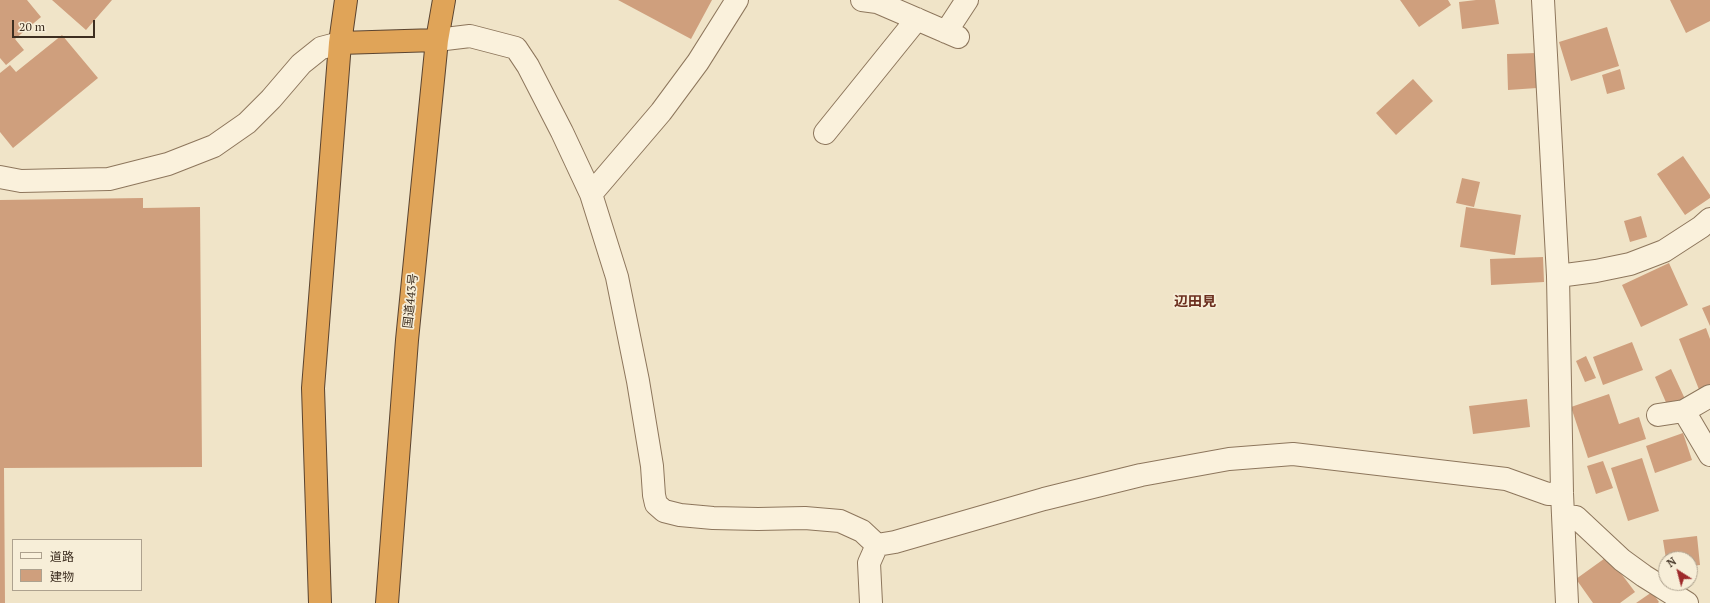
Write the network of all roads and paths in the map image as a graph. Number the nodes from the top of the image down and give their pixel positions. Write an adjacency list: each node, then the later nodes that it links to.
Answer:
1 (346, 0): 9 (highway)
2 (444, 0): 8 (highway, 国道443号)
3 (737, 0): 12 (street)
4 (862, 0): 7 (street)
5 (967, 0): 7 (street)
6 (1543, 0): 14 (street)
7 (917, 19): 10 (street)
8 (437, 40): 9 (highway); 12 (street); 23 (highway, 国道443号)
9 (340, 43): 11 (street); 22 (highway)
10 (825, 133)
11 (0, 177)
12 (591, 194): 21 (street)
13 (1710, 219): 14 (street)
14 (1558, 276): 19 (street)
15 (1710, 396): 16 (street)
16 (1684, 412): 17 (street); 18 (street)
17 (1658, 415)
18 (1710, 455)
19 (1562, 493): 20 (street); 21 (street)
20 (1564, 516): 25 (street); 26 (street)
21 (877, 544): 24 (street)
22 (320, 603)
23 (387, 603)
24 (872, 603)
25 (1567, 603)
26 (1687, 603)

